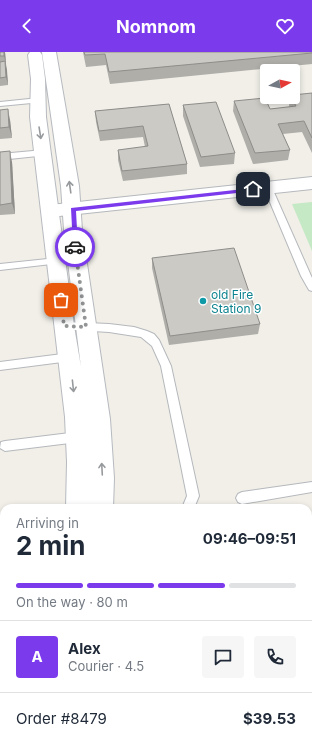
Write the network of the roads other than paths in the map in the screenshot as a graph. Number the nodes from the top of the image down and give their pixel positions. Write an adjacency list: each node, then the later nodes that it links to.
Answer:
1 (35, 52): 3 (street)
2 (49, 52): 9 (street, one-way to 2)
3 (39, 100): 4 (lane); 5 (street, one-way to 5)
4 (0, 104)
5 (44, 153): 6 (lane); 10 (street)
6 (0, 157)
7 (312, 183): 8 (street)
8 (268, 188): 9 (street); 13 (lane)
9 (73, 209): 10 (street); 16 (street)
10 (50, 211): 11 (street)
11 (57, 261): 12 (lane); 15 (street)
12 (0, 267)
13 (309, 276): 14 (lane)
14 (312, 287)
15 (64, 326): 16 (lane); 17 (street)
16 (86, 327): 24 (street, one-way to 16); 25 (lane)
17 (70, 357): 18 (lane); 19 (street, one-way to 19)
18 (0, 366)
19 (78, 438): 20 (lane); 23 (street)
20 (5, 446)
21 (312, 488): 22 (lane)
22 (242, 498)
23 (78, 504)
24 (101, 504)
25 (190, 504)

